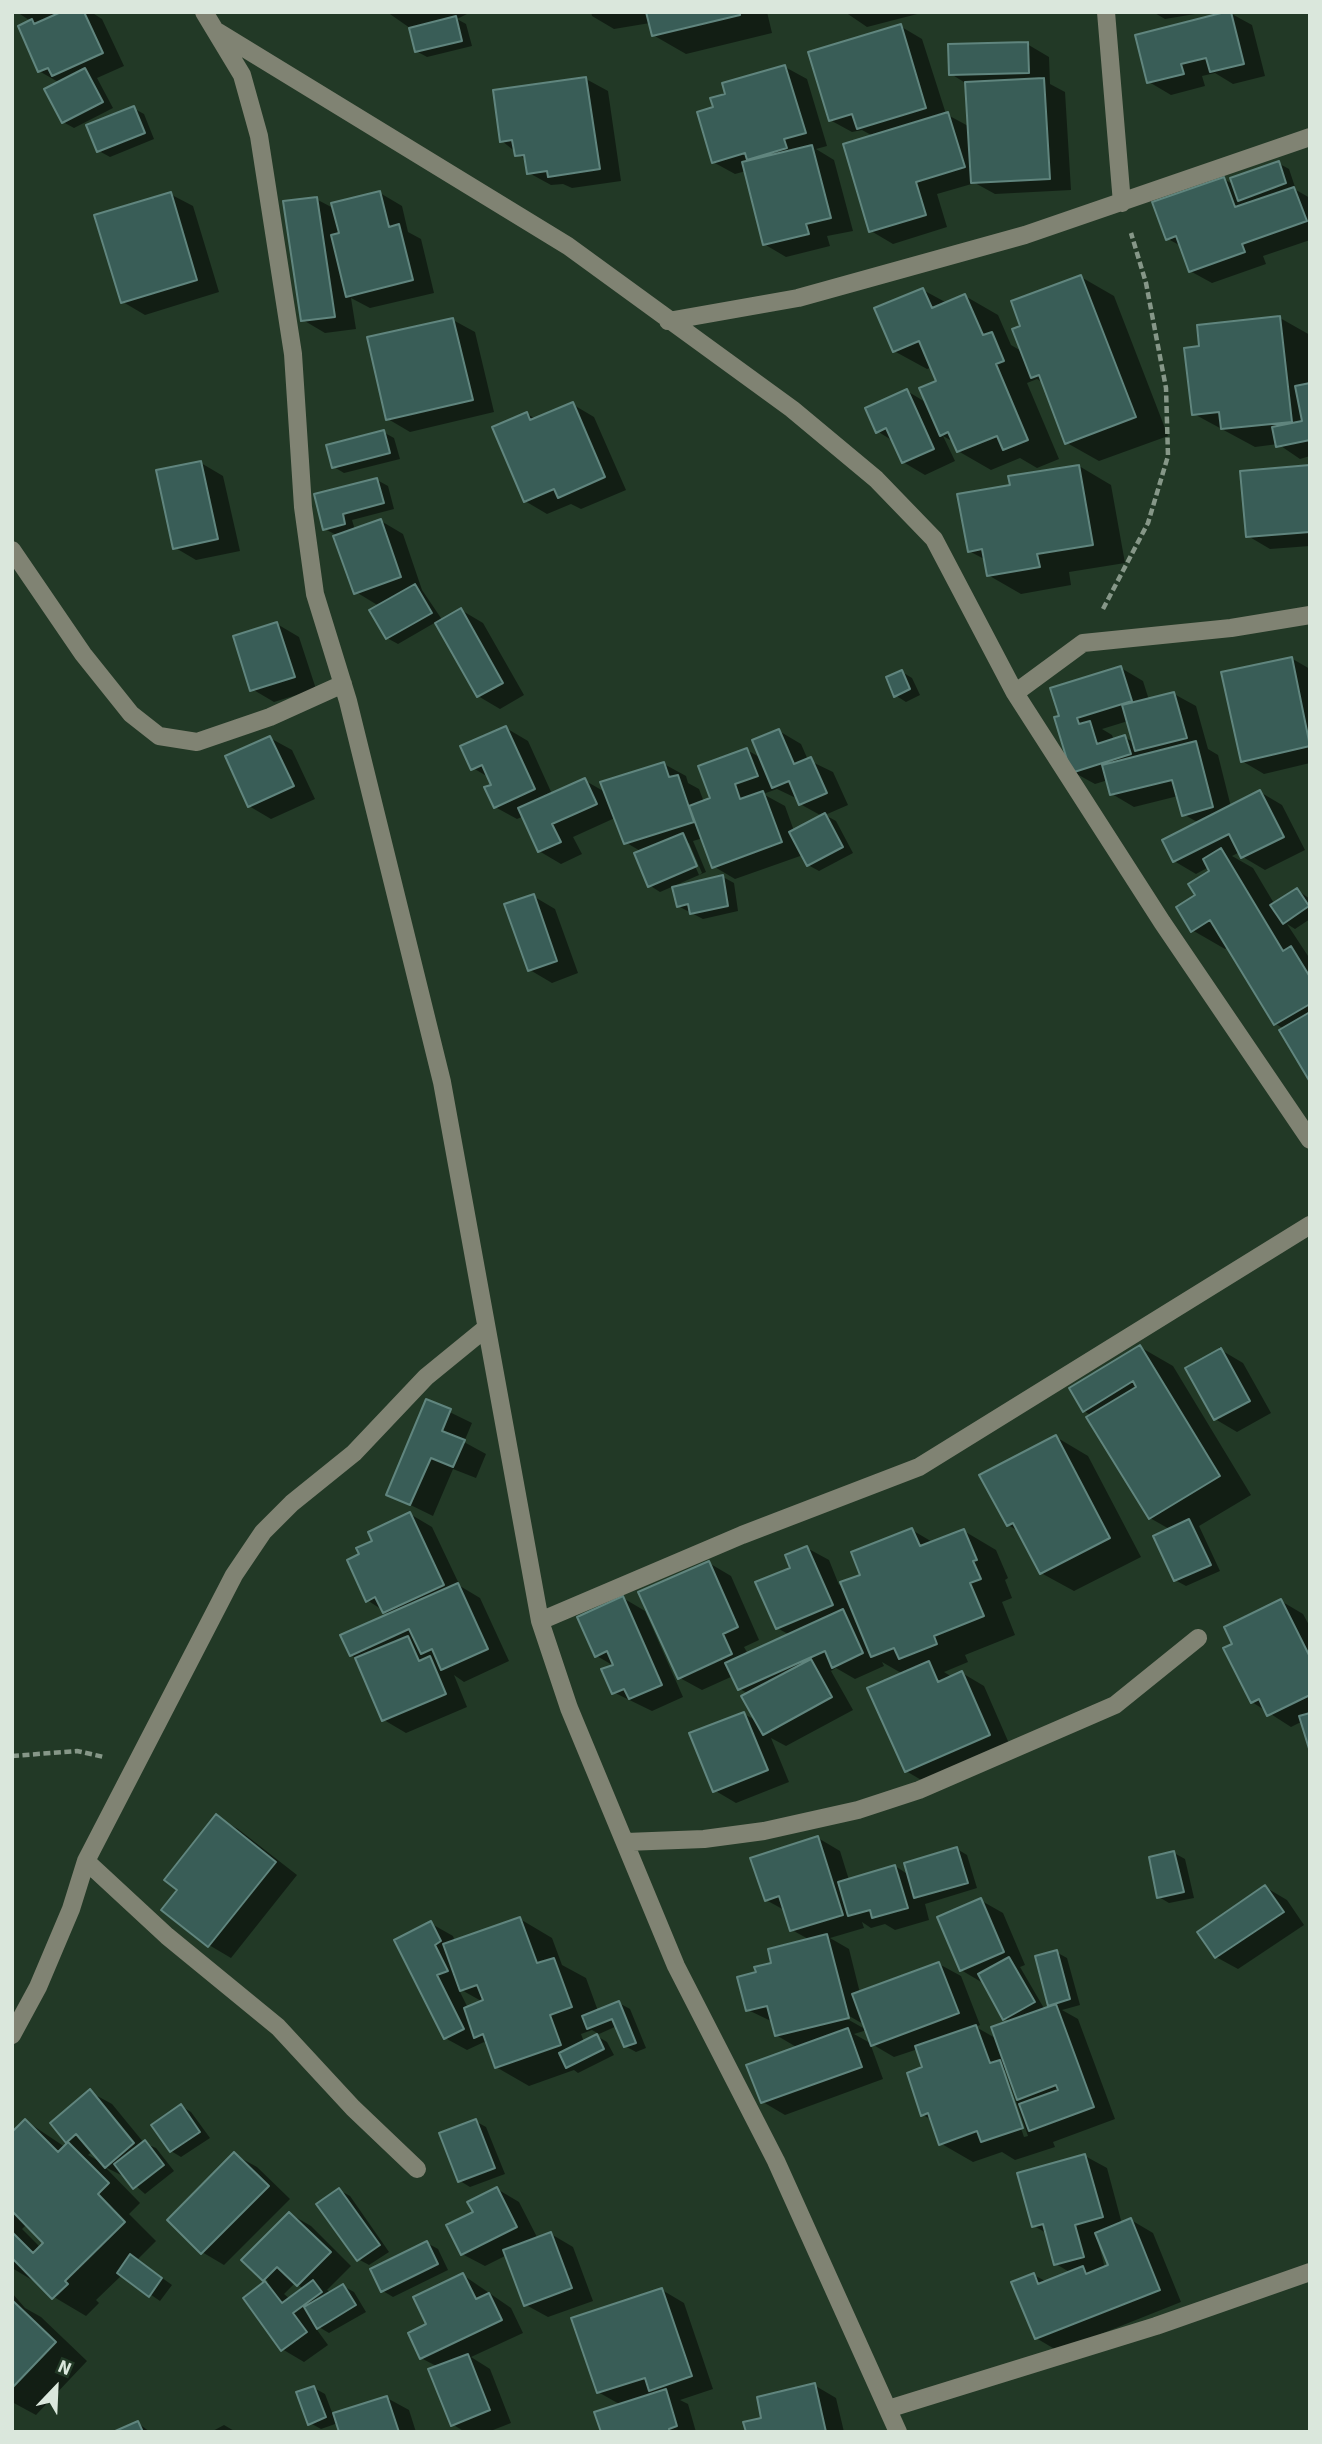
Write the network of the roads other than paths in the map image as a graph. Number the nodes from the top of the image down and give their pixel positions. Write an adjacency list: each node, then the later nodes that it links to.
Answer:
1 (204, 12): 3 (street)
2 (1106, 12): 5 (street)
3 (218, 32): 6 (street); 9 (street)
4 (1310, 137): 5 (street)
5 (1122, 203): 6 (street)
6 (668, 321): 10 (street)
7 (12, 550): 9 (street)
8 (1310, 615): 10 (street)
9 (343, 684): 13 (street)
10 (1015, 692): 11 (street)
11 (1310, 1140)
12 (1310, 1225): 14 (street)
13 (485, 1328): 14 (street); 17 (street)
14 (540, 1621): 16 (street)
15 (1198, 1638): 16 (street)
16 (626, 1842): 21 (street)
17 (86, 1861): 18 (street); 19 (street)
18 (12, 2035)
19 (417, 2169)
20 (1310, 2272): 21 (street)
21 (888, 2409): 22 (street)
22 (898, 2432)

